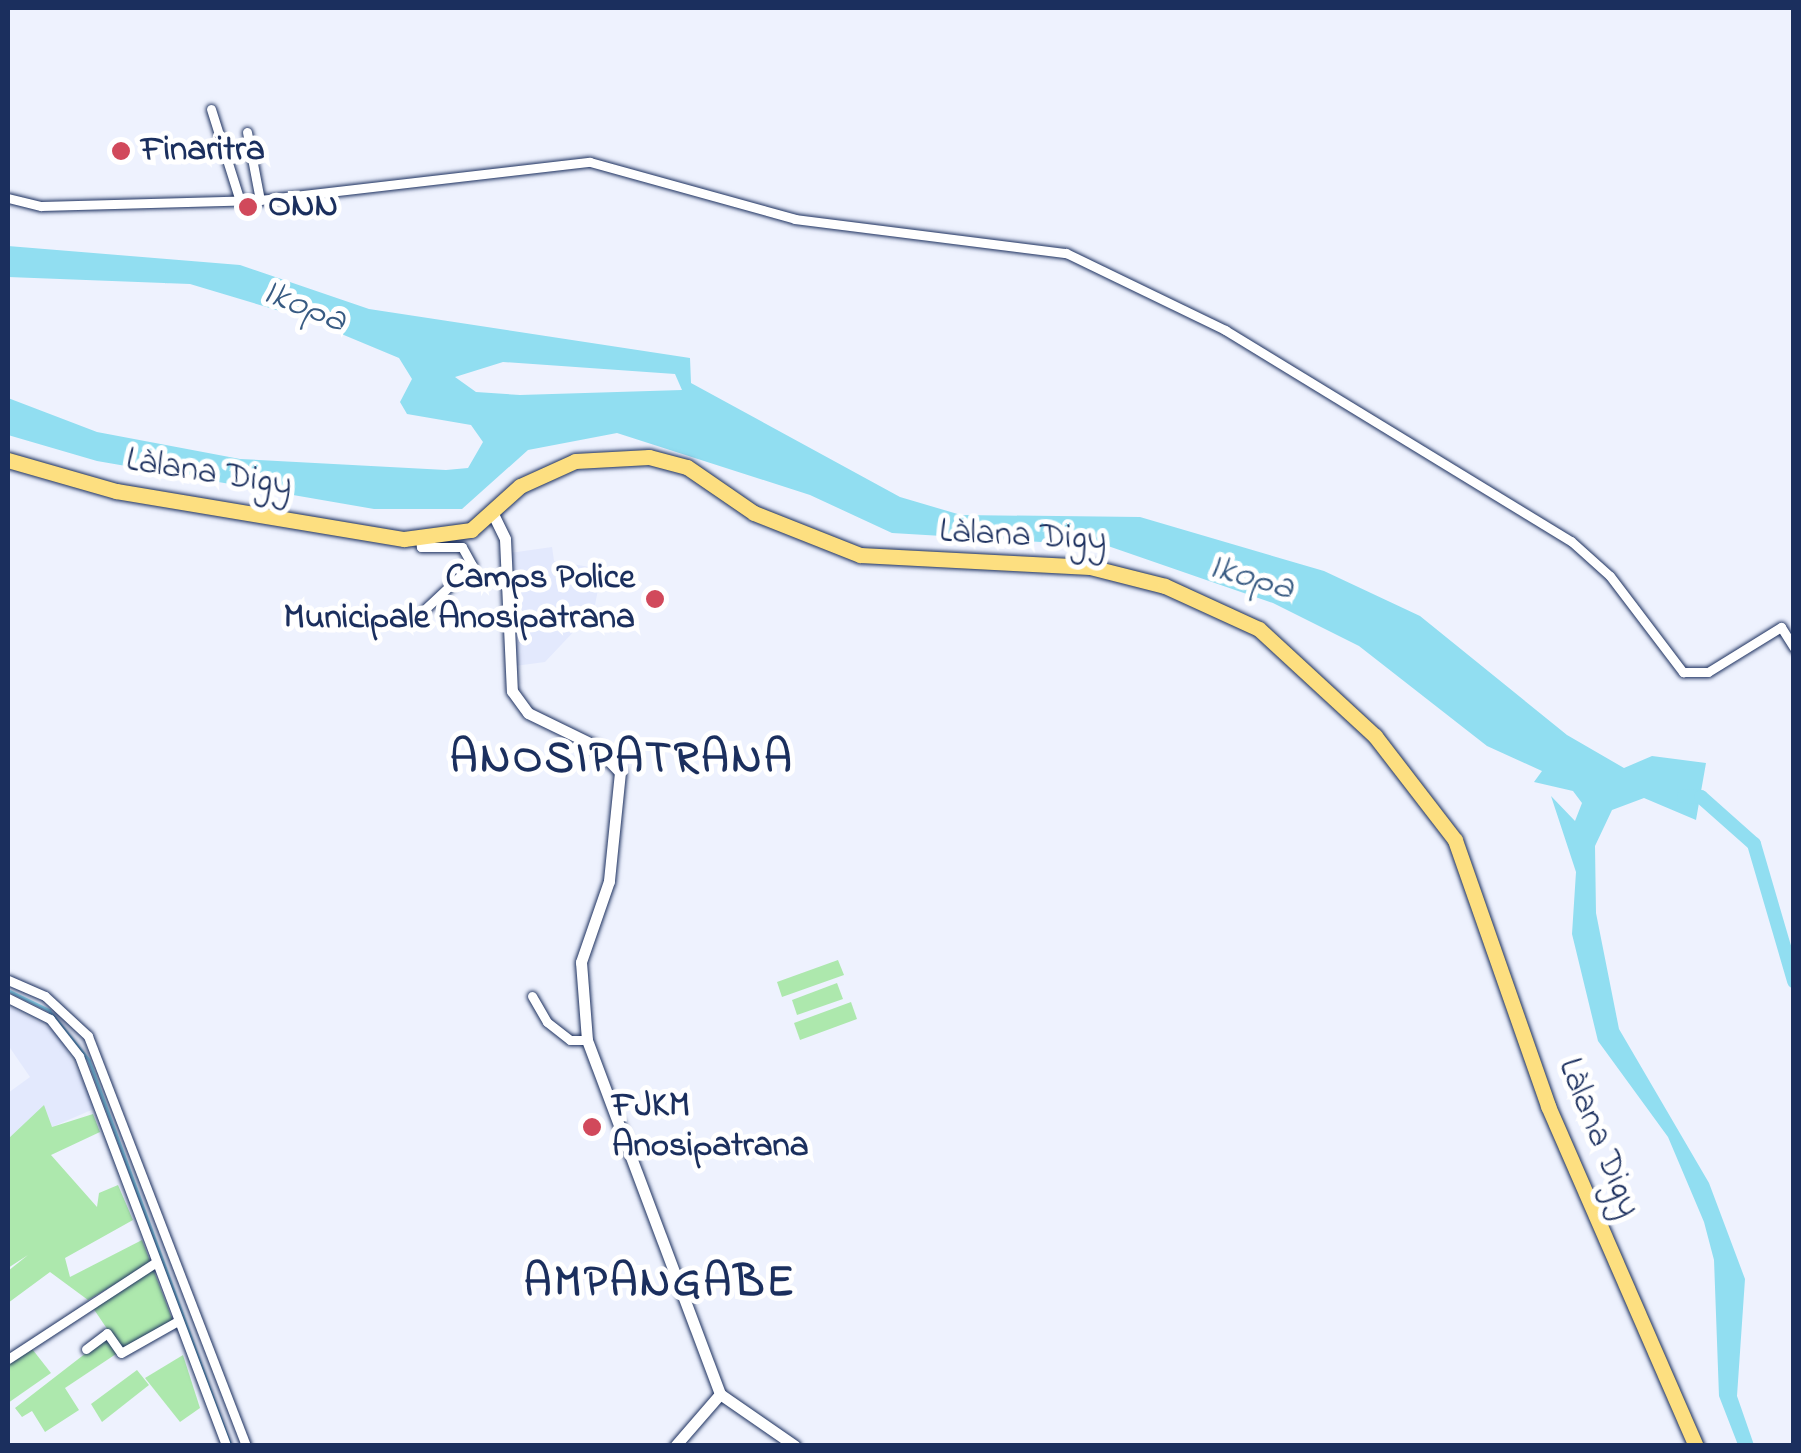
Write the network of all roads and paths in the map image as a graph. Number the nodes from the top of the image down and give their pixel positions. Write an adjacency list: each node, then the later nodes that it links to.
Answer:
1 (211, 109): 5 (street)
2 (247, 132): 4 (street)
3 (8, 198): 5 (street)
4 (260, 200): 5 (street); 10 (street)
5 (240, 201)
6 (8, 460): 8 (main road, Làlana Digy)
7 (494, 516): 8 (main road, Làlana Digy); 14 (street); 24 (main road, Làlana Digy)
8 (420, 539): 9 (street)
9 (426, 609)
10 (1794, 648)
11 (8, 980): 21 (street)
12 (532, 996): 14 (street)
13 (8, 998): 15 (street)
14 (587, 1040): 19 (street)
15 (156, 1262): 16 (street); 18 (street)
16 (178, 1321): 17 (street); 20 (street)
17 (86, 1350)
18 (8, 1360)
19 (720, 1394): 22 (street); 23 (street)
20 (226, 1446)
21 (246, 1446)
22 (676, 1446)
23 (795, 1446)
24 (1696, 1446)

